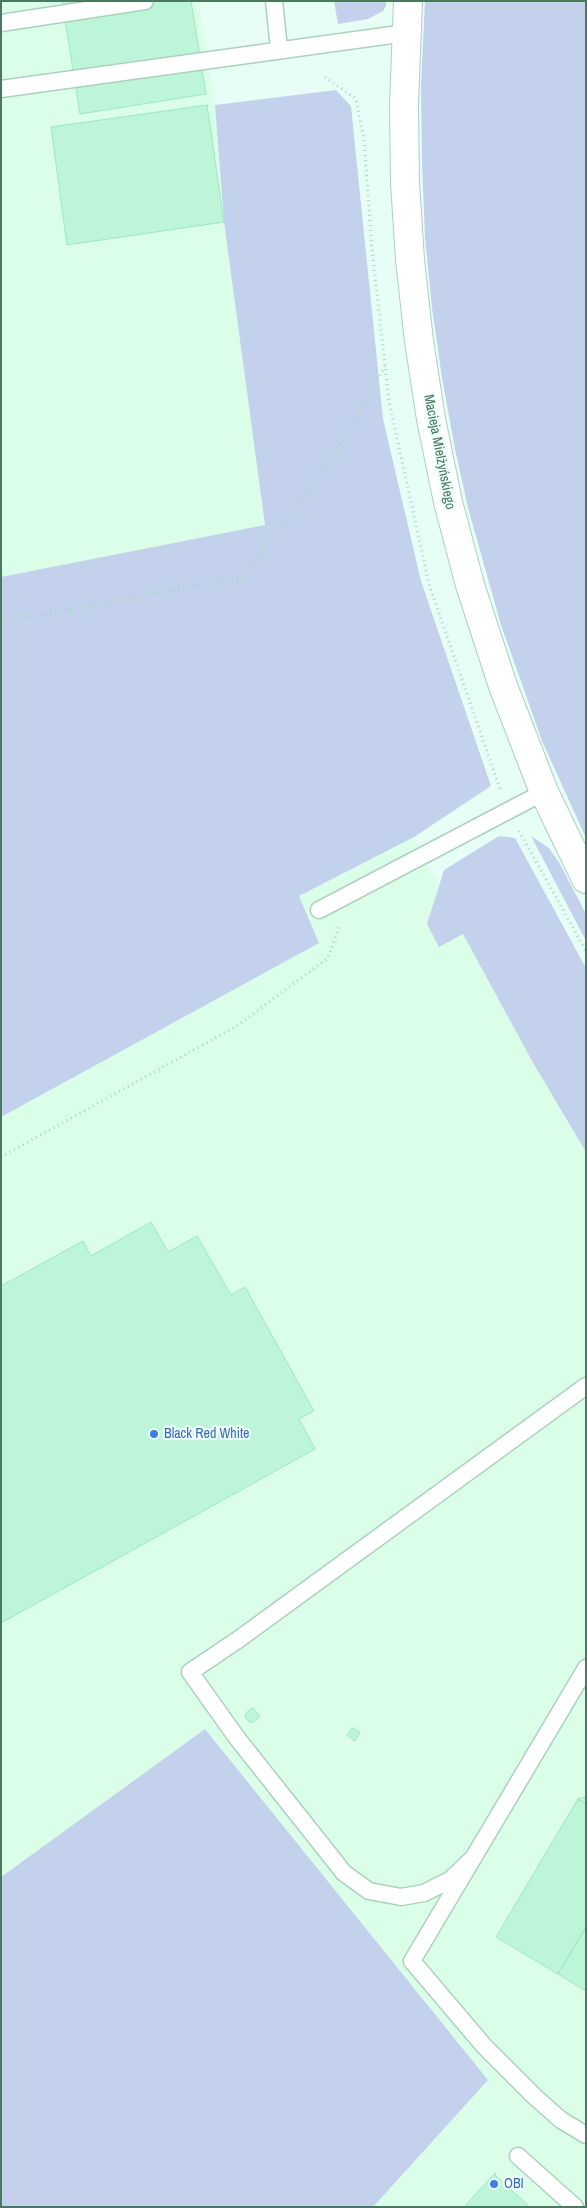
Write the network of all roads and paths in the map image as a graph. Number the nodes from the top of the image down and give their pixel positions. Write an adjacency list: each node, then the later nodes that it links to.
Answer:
1 (146, 1): 4 (lane)
2 (274, 1): 6 (lane)
3 (408, 1): 5 (street, Macieja Mielżyńskiego)
4 (1, 23)
5 (406, 33): 6 (lane); 10 (street, Macieja Mielżyńskiego)
6 (279, 49): 8 (lane)
7 (325, 77): 9 (path)
8 (1, 89)
9 (1, 622)
10 (544, 792): 11 (street, Macieja Mielżyńskiego); 12 (lane)
11 (586, 879)
12 (339, 899): 13 (lane); 14 (path)
13 (319, 910)
14 (1, 1157)
15 (586, 1386): 17 (lane)
16 (586, 1668): 17 (lane)
17 (473, 1858): 18 (lane)
18 (586, 2135)
19 (518, 2156): 20 (lane)
20 (575, 2207)

